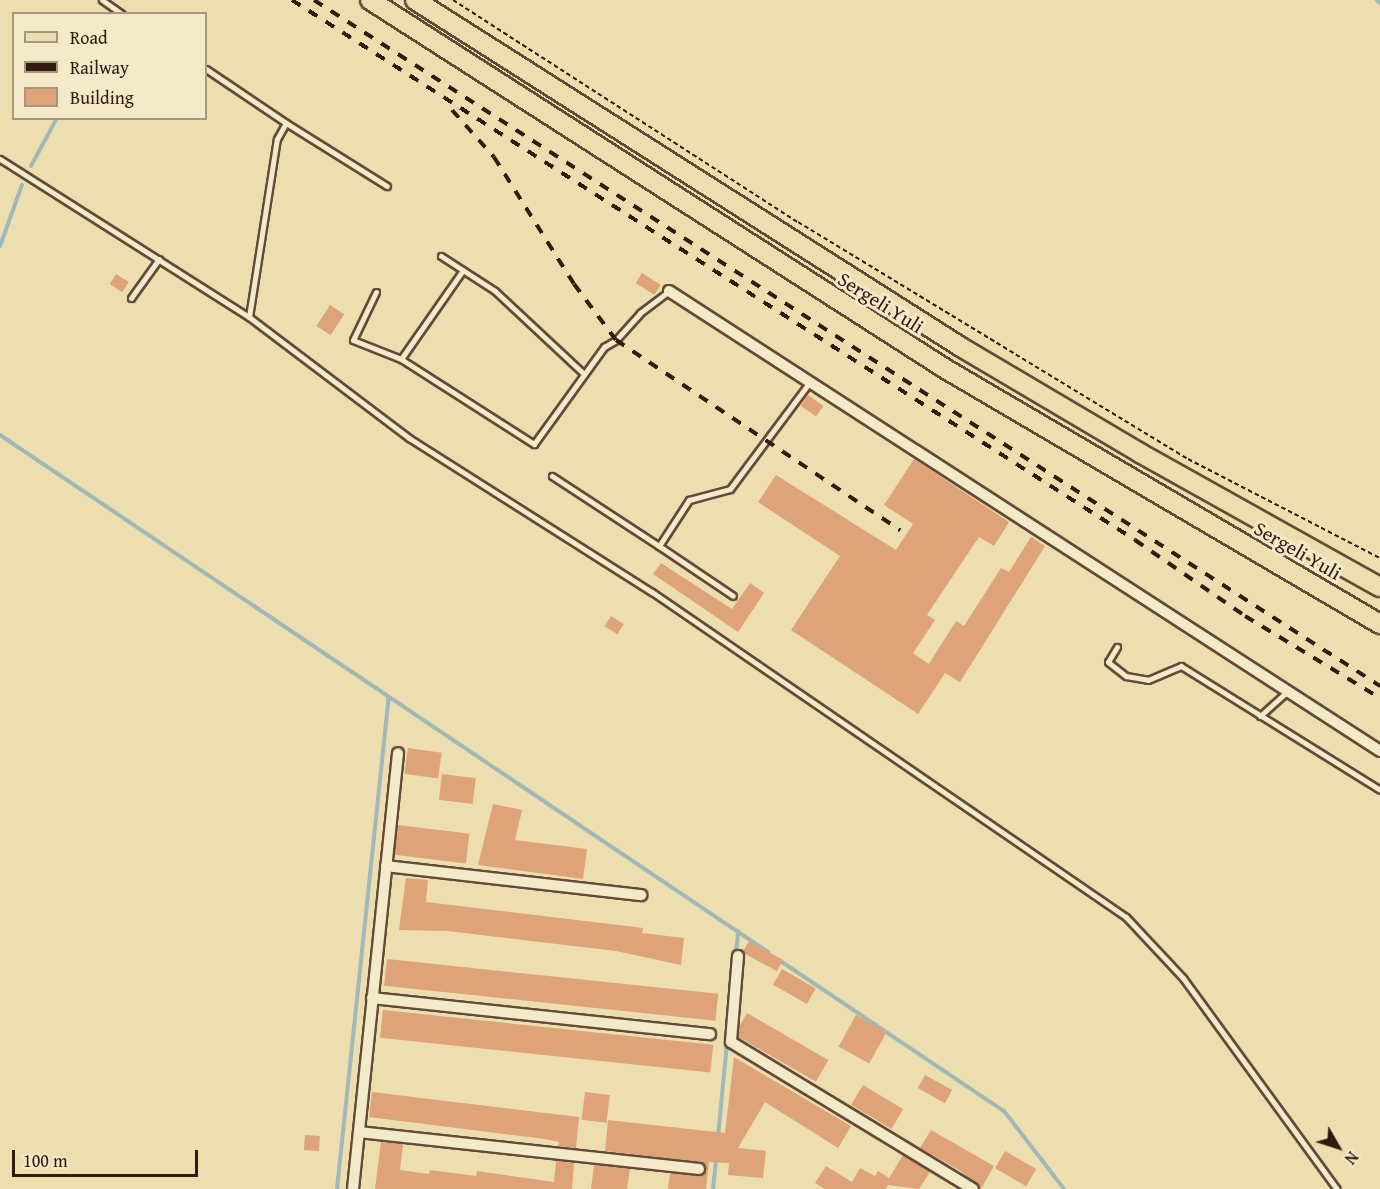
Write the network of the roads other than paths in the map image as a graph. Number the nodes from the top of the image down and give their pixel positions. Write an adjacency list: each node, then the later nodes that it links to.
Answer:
1 (102, 0): 4 (lane)
2 (370, 0): 23 (main road, Sergeli Yuli)
3 (416, 0): 21 (main road, Sergeli Yuli)
4 (119, 12)
5 (207, 70): 6 (lane)
6 (286, 123): 8 (lane); 15 (lane)
7 (0, 159): 10 (lane)
8 (387, 186)
9 (441, 256): 11 (lane)
10 (159, 259): 14 (lane); 15 (lane)
11 (463, 270): 16 (lane); 17 (lane)
12 (669, 291): 17 (lane); 18 (street)
13 (376, 292): 16 (lane)
14 (131, 298)
15 (249, 317): 39 (lane)
16 (401, 359): 17 (lane)
17 (584, 374)
18 (809, 383): 20 (lane); 25 (street)
19 (552, 476): 20 (lane)
20 (658, 546): 22 (lane)
21 (1380, 587)
22 (733, 596)
23 (1380, 624)
24 (1117, 647): 26 (lane)
25 (1288, 691): 26 (lane); 27 (street)
26 (1260, 716): 29 (lane)
27 (1380, 751)
28 (398, 753): 30 (street)
29 (1380, 789)
30 (386, 866): 31 (street); 33 (street)
31 (641, 895)
32 (738, 956): 38 (street)
33 (372, 998): 34 (street); 35 (street)
34 (711, 1034)
35 (358, 1132): 36 (street); 37 (street)
36 (699, 1169)
37 (353, 1189)
38 (973, 1189)
39 (1337, 1189)

